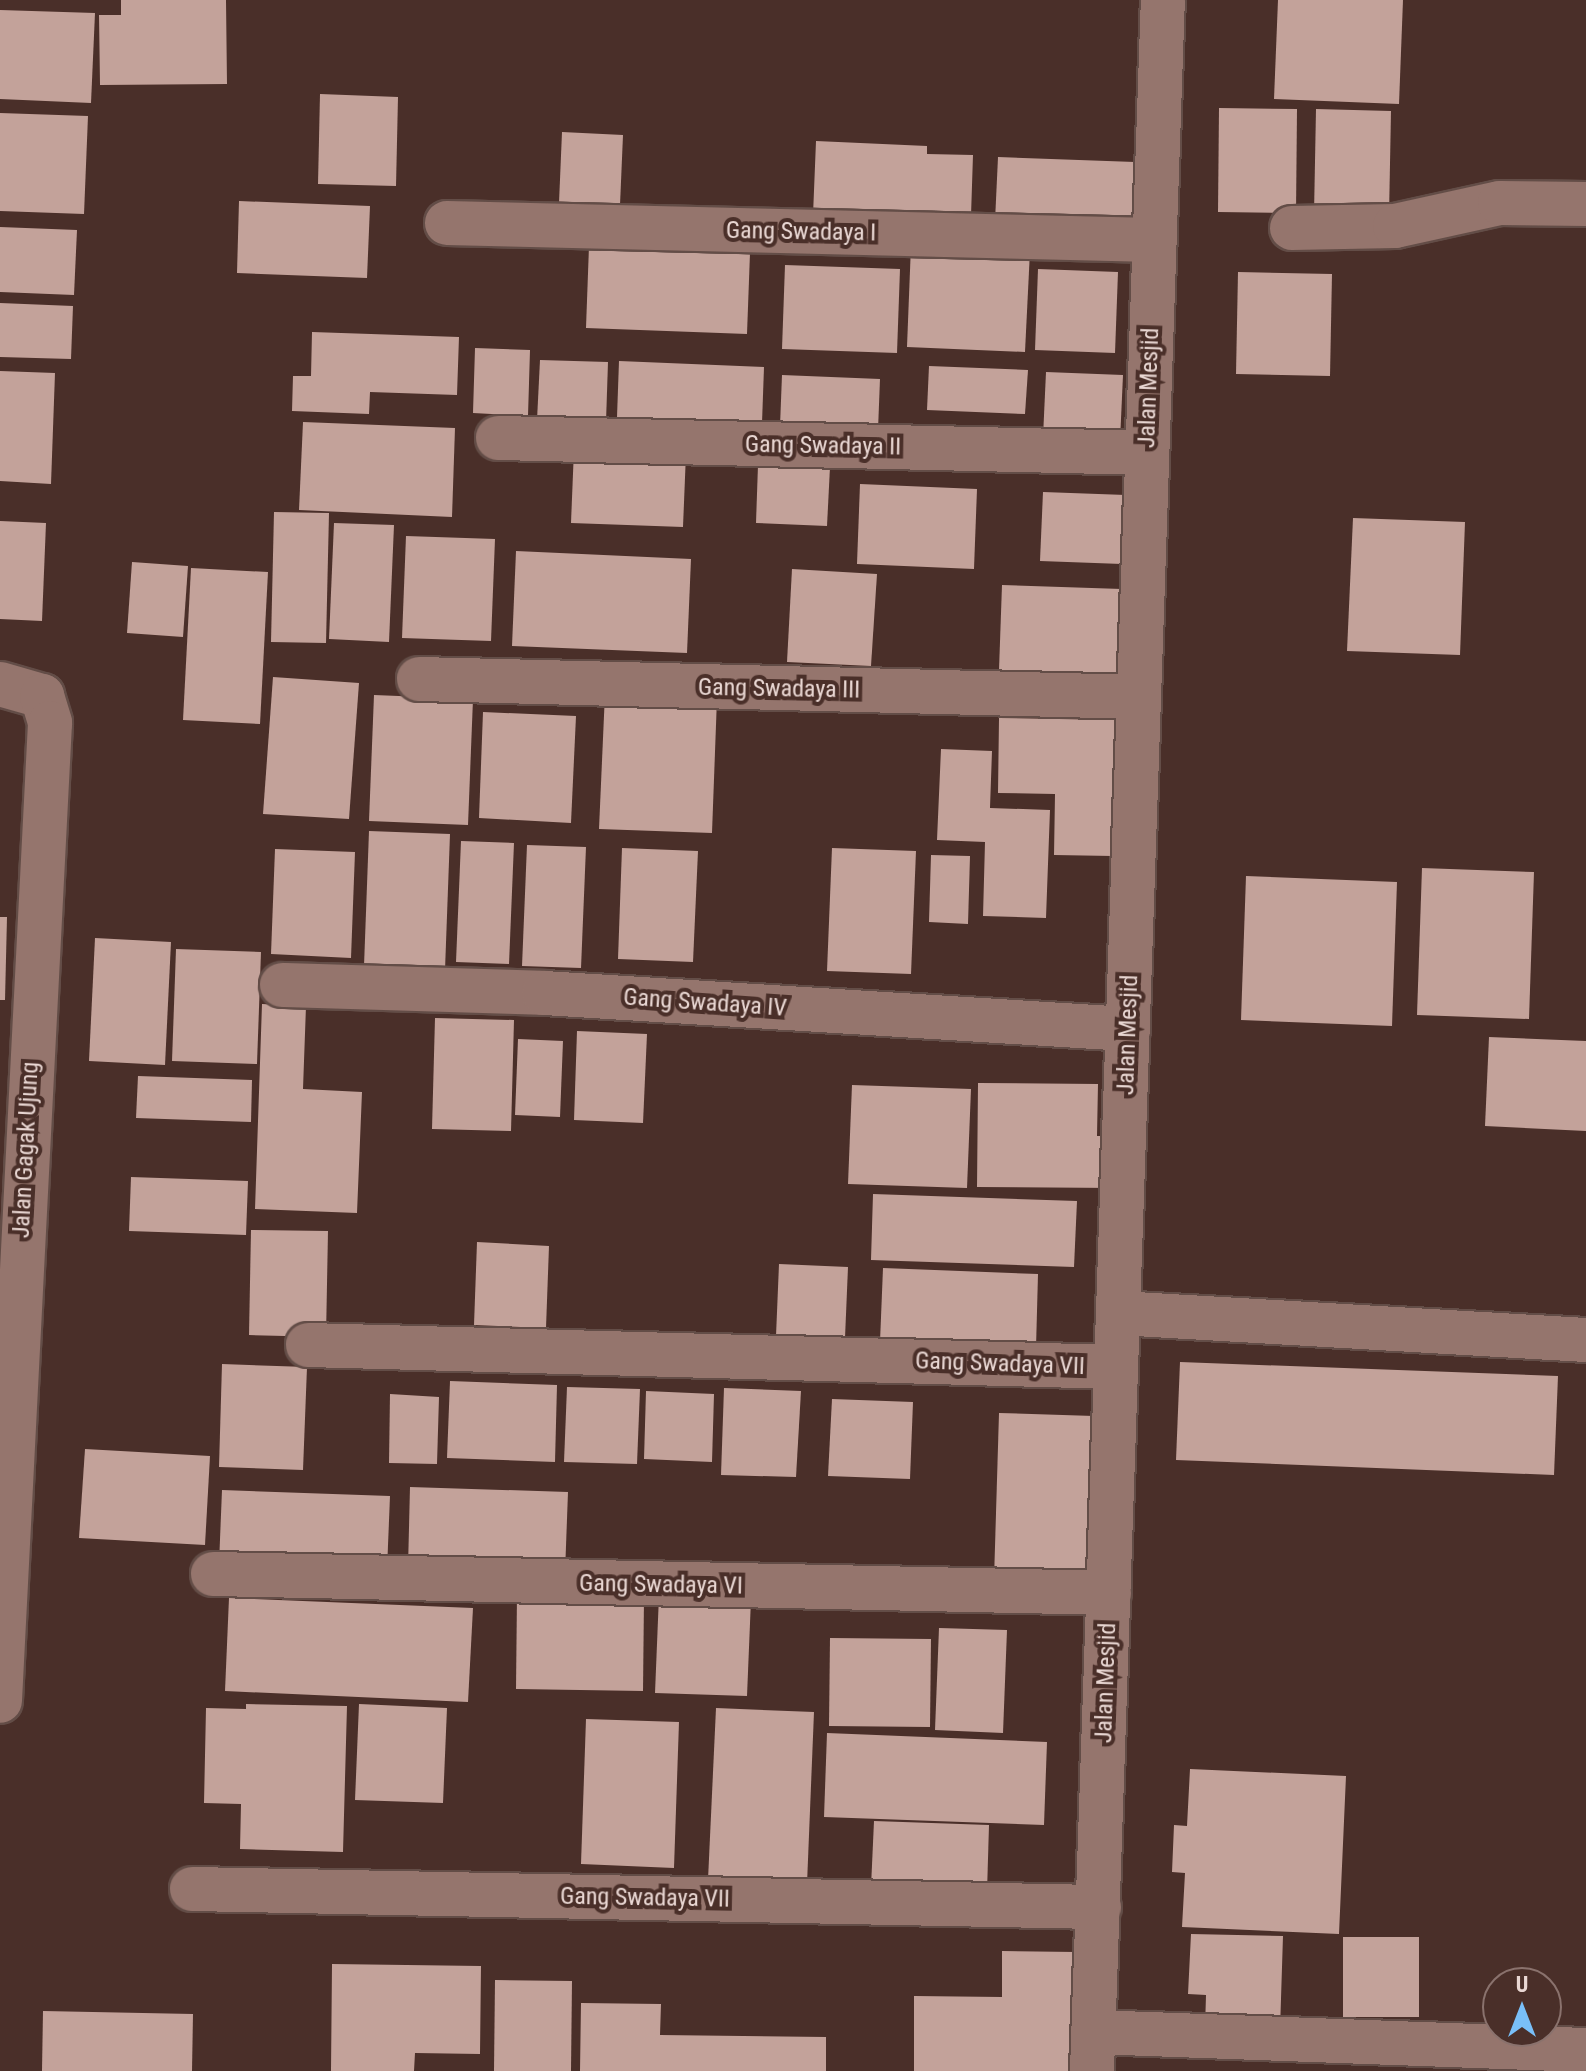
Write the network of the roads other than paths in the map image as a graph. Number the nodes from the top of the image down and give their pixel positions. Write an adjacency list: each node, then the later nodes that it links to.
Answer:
1 (1163, 0): 5 (street, Jalan Mesjid)
2 (1586, 204): 4 (street)
3 (447, 223): 5 (street, Gang Swadaya I)
4 (1292, 228)
5 (1154, 240): 7 (street, Jalan Mesjid)
6 (498, 438): 7 (street, Gang Swadaya II)
7 (1147, 453): 10 (street, Jalan Mesjid)
8 (419, 679): 10 (street, Gang Swadaya III)
9 (0, 684): 19 (street, Jalan Gagak Ujung)
10 (1139, 697): 12 (street, Jalan Mesjid)
11 (282, 985): 12 (street, Gang Swadaya IV)
12 (1128, 1029): 13 (street, Jalan Mesjid)
13 (1118, 1313): 14 (street); 16 (street, Jalan Mesjid)
14 (1586, 1340)
15 (308, 1345): 16 (street, Gang Swadaya VII)
16 (1116, 1367): 18 (street, Jalan Mesjid)
17 (213, 1574): 18 (street, Gang Swadaya VI)
18 (1109, 1593): 21 (street, Jalan Mesjid)
19 (0, 1701)
20 (192, 1889): 21 (street, Gang Swadaya VII)
21 (1099, 1907): 23 (street, Jalan Mesjid)
22 (1586, 2050): 23 (street)
23 (1093, 2052)

